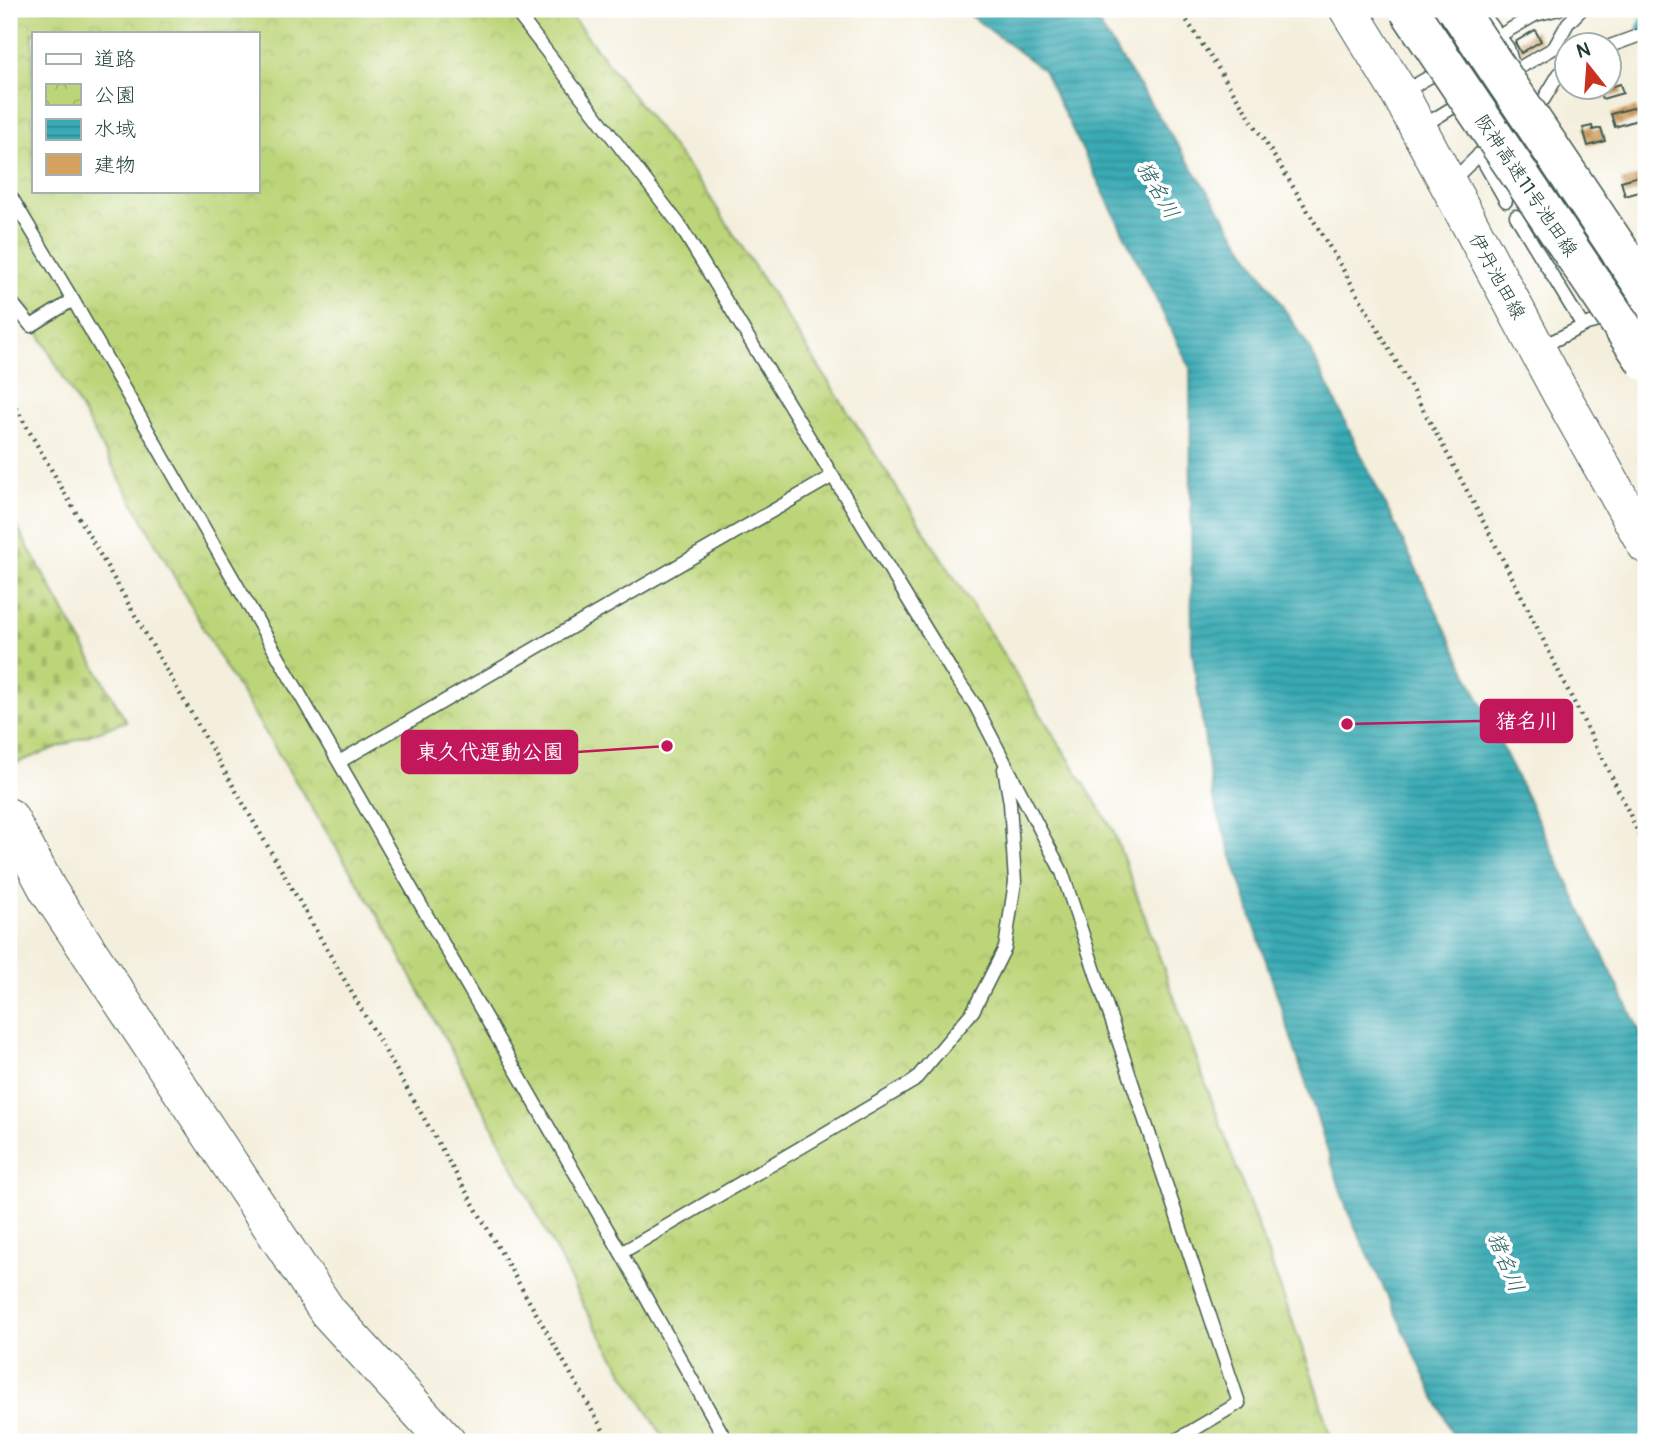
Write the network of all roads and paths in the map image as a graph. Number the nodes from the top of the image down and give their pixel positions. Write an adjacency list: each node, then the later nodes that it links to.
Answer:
1 (514, 9): 34 (lane)
2 (1179, 9): 39 (path)
3 (1349, 9): 17 (street, 伊丹池田線)
4 (1408, 9): 32 (highway, 阪神高速11号池田線, bridge)
5 (1457, 9): 26 (highway, 阪神高速11号池田線, bridge)
6 (1479, 9): 13 (lane)
7 (1518, 9): 11 (lane)
8 (1559, 9): 11 (lane)
9 (1573, 9): 10 (lane)
10 (1582, 9): 15 (lane)
11 (1535, 15): 13 (lane)
12 (1646, 33): 14 (lane)
13 (1499, 36): 15 (lane); 17 (lane)
14 (1624, 41)
15 (1514, 72): 19 (lane)
16 (1554, 83): 18 (lane)
17 (1400, 94): 19 (street, 伊丹池田線)
18 (1514, 124)
19 (1418, 129): 22 (street, 伊丹池田線)
20 (1503, 133): 21 (lane)
21 (1479, 154): 22 (lane); 24 (lane)
22 (1448, 184): 31 (street, 伊丹池田線)
23 (9, 193): 28 (lane)
24 (1506, 201)
25 (1516, 216): 30 (lane)
26 (1646, 290)
27 (9, 299): 28 (lane)
28 (73, 300): 37 (lane)
29 (1646, 308): 30 (lane)
30 (1583, 326): 31 (lane)
31 (1537, 349): 35 (street, 伊丹池田線)
32 (1646, 362)
33 (9, 396): 42 (path)
34 (831, 477): 36 (lane); 37 (lane)
35 (1646, 545)
36 (1002, 756): 40 (lane); 44 (lane)
37 (339, 762): 40 (lane)
38 (9, 817): 41 (street)
39 (1646, 851)
40 (621, 1253): 43 (lane)
41 (447, 1442)
42 (610, 1442)
43 (727, 1442)
44 (1172, 1442)

